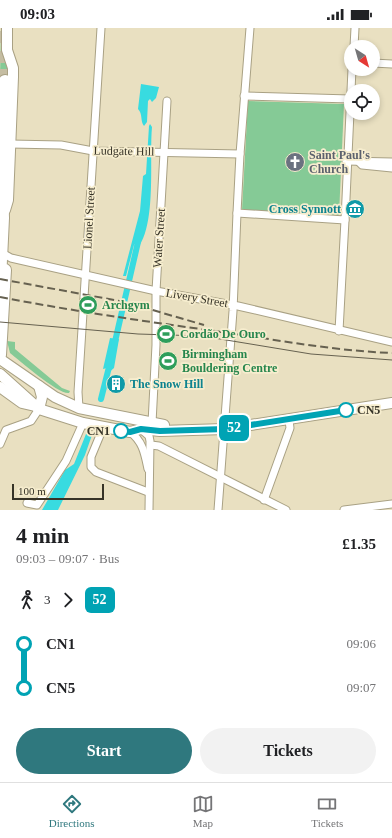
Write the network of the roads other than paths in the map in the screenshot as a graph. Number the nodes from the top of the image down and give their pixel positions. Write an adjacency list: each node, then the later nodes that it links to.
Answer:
1 (7, 28): 13 (main road)
2 (101, 28): 14 (street, Lionel Street)
3 (250, 28): 9 (street)
4 (355, 28): 5 (street)
5 (354, 40)
6 (380, 63): 7 (street)
7 (392, 64)
8 (5, 81): 22 (highway)
9 (244, 96): 10 (street); 16 (street)
10 (344, 99)
11 (167, 101): 15 (street, Water Street)
12 (349, 120): 17 (street)
13 (10, 144): 14 (street, Ludgate Hill); 22 (main road)
14 (93, 151): 15 (street, Ludgate Hill); 25 (street, Lionel Street)
15 (165, 151): 16 (street, Ludgate Hill); 27 (street, Water Street)
16 (240, 154): 21 (street)
17 (346, 162): 18 (street); 23 (street)
18 (359, 162): 19 (street); 20 (street)
19 (392, 162)
20 (392, 168)
21 (237, 213): 23 (street); 28 (street)
22 (3, 218): 24 (highway)
23 (345, 220): 29 (street)
24 (2, 253): 25 (street, Livery Street); 26 (highway); 31 (highway)
25 (86, 274): 27 (street, Livery Street); 39 (street, Lionel Street)
26 (0, 280)
27 (156, 291): 28 (street, Livery Street); 44 (street, Water Street)
28 (233, 305): 29 (street, Livery Street); 47 (street)
29 (339, 330): 30 (street, Livery Street)
30 (392, 342)
31 (0, 355)
32 (0, 359): 34 (main road)
33 (0, 374): 38 (main road)
34 (39, 386): 36 (main road); 38 (main road)
35 (0, 387): 38 (main road)
36 (55, 397): 39 (main road); 41 (main road)
37 (392, 403): 42 (main road)
38 (37, 407): 41 (main road); 50 (street)
39 (79, 408): 40 (main road)
40 (102, 412): 44 (main road); 46 (main road)
41 (61, 416): 43 (main road)
42 (289, 420): 47 (main road); 55 (street)
43 (83, 423): 45 (main road); 56 (street)
44 (152, 423): 48 (main road)
45 (98, 427): 49 (main road); 54 (street)
46 (141, 429): 48 (main road); 49 (main road); 51 (street)
47 (225, 429): 48 (main road); 53 (street)
48 (196, 430)
49 (130, 432): 52 (street)
50 (0, 444)
51 (151, 445): 52 (street); 53 (street)
52 (149, 476): 54 (street)
53 (222, 478): 55 (street); 59 (street)
54 (148, 492): 58 (street)
55 (264, 500): 60 (street)
56 (27, 503)
57 (392, 504): 61 (street)
58 (149, 510)
59 (218, 510)
60 (286, 510)
61 (344, 510)

